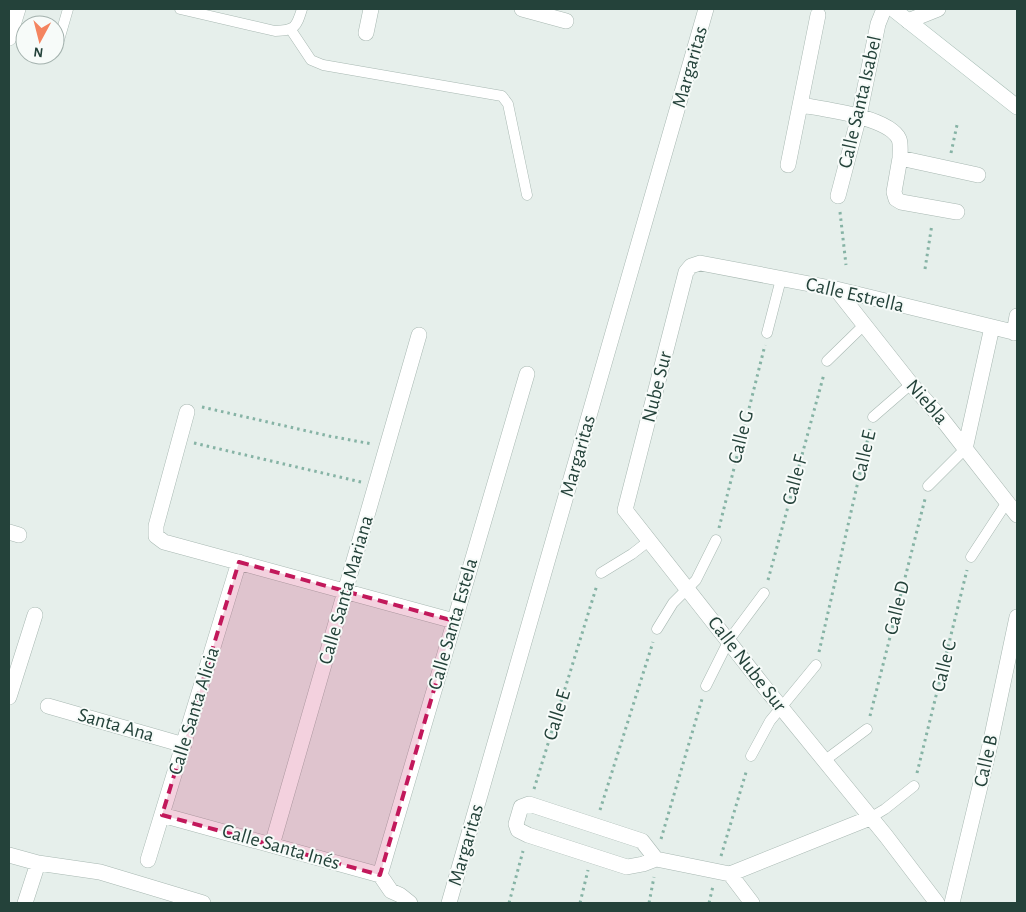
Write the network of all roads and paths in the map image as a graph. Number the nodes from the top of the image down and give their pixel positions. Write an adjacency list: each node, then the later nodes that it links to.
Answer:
1 (18, 9): 15 (street)
2 (180, 9): 13 (lane)
3 (302, 9): 13 (lane)
4 (371, 9): 14 (street)
5 (522, 9): 11 (street)
6 (706, 9): 93 (street, Margaritas)
7 (884, 9): 18 (street, Calle Santa Isabel)
8 (893, 9): 12 (street)
9 (938, 9): 12 (street)
10 (818, 15): 16 (street)
11 (566, 20)
12 (908, 21): 17 (street)
13 (291, 30): 24 (lane)
14 (366, 34)
15 (9, 36)
16 (801, 105): 18 (street); 21 (street)
17 (1017, 107)
18 (859, 116): 20 (street); 25 (street, Calle Santa Isabel)
19 (956, 125): 22 (path)
20 (900, 158): 22 (street); 26 (street)
21 (788, 165)
22 (949, 168): 23 (street)
23 (978, 175)
24 (527, 195)
25 (838, 196): 28 (path)
26 (934, 209): 27 (street); 30 (path)
27 (957, 212)
28 (846, 265)
29 (691, 266): 31 (street, Calle Estrella); 50 (street, Nube Sur)
30 (925, 269)
31 (781, 279): 32 (street, Calle Estrella); 36 (lane)
32 (836, 289): 34 (street, Niebla); 35 (street, Calle Estrella)
33 (1017, 316): 37 (street)
34 (864, 325): 39 (lane); 41 (street, Niebla)
35 (992, 327): 37 (street, Calle Estrella); 46 (street)
36 (768, 333): 53 (path, Calle G)
37 (1016, 333)
38 (419, 336): 45 (street, Calle Santa Mariana)
39 (828, 361): 59 (path, Calle F)
40 (527, 374): 62 (street, Calle Santa Estela)
41 (911, 384): 43 (lane, Calle E); 46 (street, Niebla)
42 (187, 412): 44 (street); 45 (path)
43 (873, 417): 65 (path, Calle E)
44 (180, 440): 47 (path); 55 (street)
45 (387, 446): 47 (street, Calle Santa Mariana)
46 (965, 448): 48 (lane); 49 (street, Niebla)
47 (376, 486): 58 (street, Calle Santa Mariana)
48 (928, 486): 70 (path, Calle D)
49 (1007, 502): 51 (street, Niebla); 54 (lane)
50 (626, 510): 52 (street, Calle Nube Sur)
51 (1017, 515)
52 (650, 540): 56 (lane); 57 (street, Calle Nube Sur)
53 (716, 540): 57 (lane)
54 (971, 557): 74 (path, Calle C)
55 (239, 562): 58 (street); 71 (street, Calle Santa Alicia)
56 (601, 573): 75 (path, Calle E)
57 (687, 589): 63 (lane); 64 (street, Calle Nube Sur)
58 (345, 591): 62 (street); 80 (street, Calle Santa Mariana)
59 (764, 593): 64 (lane)
60 (35, 615): 67 (street)
61 (1017, 617): 99 (street, Calle B)
62 (454, 621): 87 (street, Calle Santa Estela)
63 (656, 629): 78 (path)
64 (729, 640): 66 (lane); 69 (street, Calle Nube Sur)
65 (816, 665): 69 (lane)
66 (706, 686): 84 (path)
67 (9, 697)
68 (48, 706): 71 (street, Santa Ana)
69 (781, 708): 72 (lane); 73 (street, Calle Nube Sur)
70 (867, 729): 73 (lane)
71 (184, 745): 76 (street, Calle Santa Alicia)
72 (751, 756): 86 (path)
73 (824, 761): 77 (street, Calle Nube Sur)
74 (914, 786): 77 (lane)
75 (529, 804): 78 (street); 79 (street)
76 (162, 814): 80 (street, Calle Santa Inés); 83 (street, Calle Santa Alicia)
77 (870, 818): 86 (street); 98 (street, Calle Nube Sur)
78 (595, 825): 84 (street)
79 (528, 835): 82 (street); 94 (path)
80 (272, 845): 87 (street, Calle Santa Inés)
81 (9, 855): 85 (street)
82 (589, 855): 84 (street); 95 (path)
83 (148, 860)
84 (656, 860): 86 (street); 96 (path)
85 (38, 863): 88 (street); 90 (street)
86 (723, 872): 97 (street)
87 (380, 875): 89 (street)
88 (161, 897): 91 (street)
89 (391, 897): 92 (street)
90 (25, 903)
91 (203, 903)
92 (410, 903)
93 (449, 903)
94 (508, 903)
95 (580, 903)
96 (648, 903)
97 (752, 903)
98 (937, 903)
99 (952, 903)

